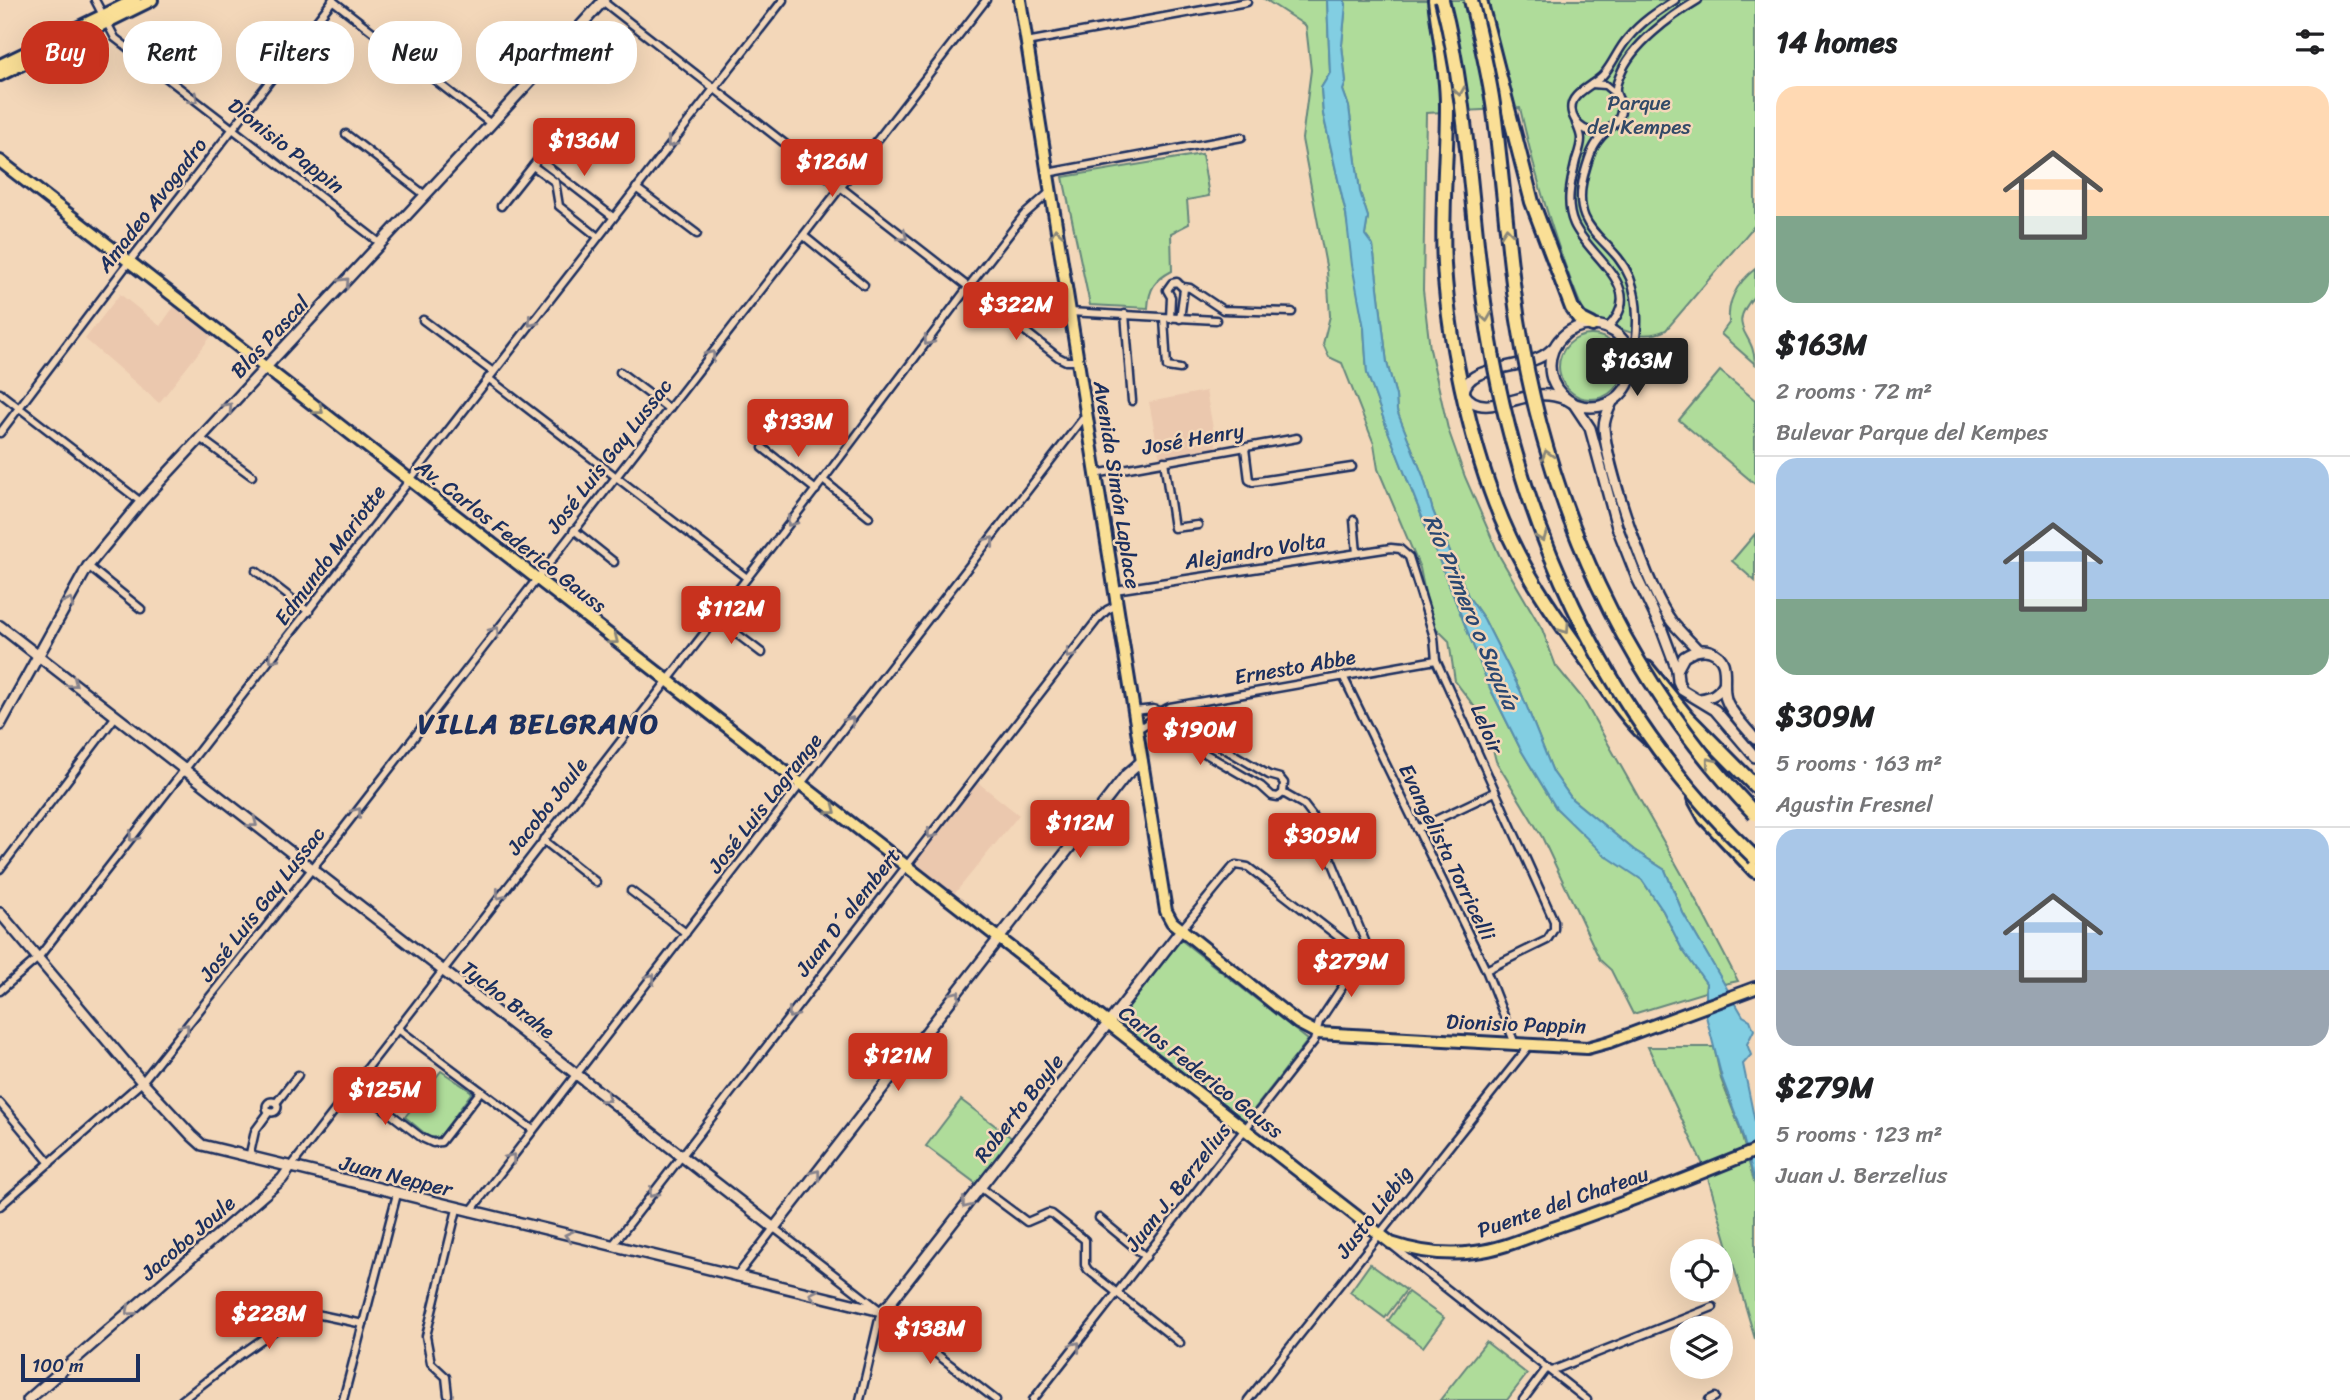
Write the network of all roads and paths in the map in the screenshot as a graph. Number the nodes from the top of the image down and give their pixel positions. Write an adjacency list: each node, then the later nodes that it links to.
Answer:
1 (95, 0): 17 (street, Dionisio Pappin)
2 (135, 0): 17 (main road)
3 (152, 0): 17 (main road)
4 (333, 0): 25 (street); 26 (street, Amadeo Avogadro)
5 (602, 0): 22 (street); 25 (main road, Blas Pascal)
6 (783, 0): 22 (street, Edmundo Mariotte)
7 (986, 0): 37 (street, José Luis Gay Lussac)
8 (1020, 0): 18 (main road, Avenida Simón Laplace)
9 (1434, 0): 67 (highway)
10 (1442, 0): 122 (highway, one-way to 122, bridge)
11 (1471, 0): 105 (highway, one-way to 11, bridge)
12 (1480, 0): 57 (highway)
13 (1675, 0): 21 (street)
14 (1698, 0): 23 (street)
15 (1247, 2): 16 (street)
16 (1223, 3): 18 (street)
17 (104, 19): 19 (main road); 20 (main road); 26 (street, Dionisio Pappin, one-way to 26)
18 (1026, 42): 34 (main road, Avenida Simón Laplace)
19 (4, 65)
20 (0, 75)
21 (1590, 84): 23 (street); 24 (street)
22 (713, 89): 36 (street, Edmundo Mariotte, one-way to 36); 37 (street)
23 (1617, 95): 27 (street)
24 (1576, 122): 27 (street); 58 (street)
25 (491, 124): 39 (main road, Blas Pascal)
26 (233, 129): 45 (street, Dionisio Pappin); 46 (street, Amadeo Avogadro)
27 (1610, 129): 60 (street)
28 (559, 133): 31 (street)
29 (346, 134): 39 (street)
30 (1242, 137): 34 (street)
31 (538, 159): 33 (street); 35 (street)
32 (0, 161): 46 (main road, Av. Carlos Federico Gauss)
33 (533, 166): 35 (street); 40 (street)
34 (1047, 173): 38 (main road, Avenida Simón Laplace)
35 (557, 179): 41 (street); 44 (street)
36 (636, 188): 41 (street, Edmundo Mariotte); 42 (street)
37 (841, 188): 43 (street, José Luis Gay Lussac); 48 (street, one-way to 48)
38 (1050, 191): 48 (street, Jacobo Joule); 50 (main road, Avenida Simón Laplace, one-way to 38)
39 (425, 195): 45 (main road, Blas Pascal)
40 (501, 206)
41 (613, 217): 44 (street, Edmundo Mariotte)
42 (697, 234)
43 (804, 236): 47 (street); 72 (street, José Luis Gay Lussac, one-way to 43)
44 (598, 237): 65 (street, Edmundo Mariotte, one-way to 65)
45 (380, 243): 62 (main road, Blas Pascal, one-way to 45)
46 (129, 262): 62 (main road, Av. Carlos Federico Gauss); 71 (street, Amadeo Avogadro)
47 (864, 285)
48 (969, 286): 61 (street); 85 (street, Jacobo Joule, one-way to 85)
49 (1183, 287): 51 (street); 53 (street); 54 (street)
50 (1069, 312): 52 (street); 61 (main road, Avenida Simón Laplace)
51 (1292, 312)
52 (1125, 314): 53 (street); 68 (street)
53 (1167, 318): 54 (street); 63 (street)
54 (1180, 319): 56 (street)
55 (423, 320): 65 (street)
56 (1216, 320)
57 (1592, 325): 58 (main road); 59 (main road)
58 (1606, 329): 60 (main road)
59 (1555, 345): 67 (main road); 69 (main road)
60 (1632, 358): 70 (main road)
61 (1077, 361): 73 (main road, Avenida Simón Laplace)
62 (265, 368): 75 (main road, Blas Pascal, one-way to 62); 84 (main road, Av. Carlos Federico Gauss, one-way to 84)
63 (1180, 369)
64 (620, 372): 72 (street)
65 (490, 375): 83 (street); 84 (street, Edmundo Mariotte)
66 (0, 393): 71 (street)
67 (1464, 393): 69 (main road); 122 (highway, one-way to 122, bridge)
68 (1132, 401)
69 (1571, 402): 70 (main road); 110 (main road)
70 (1612, 402): 106 (main road)
71 (20, 408): 74 (street, Amadeo Avogadro); 87 (street)
72 (669, 409): 83 (street, José Luis Gay Lussac)
73 (1086, 414): 81 (main road, Avenida Simón Laplace); 127 (street, José Luis Lagrange, one-way to 73)
74 (0, 433)
75 (200, 438): 82 (street); 87 (main road, Blas Pascal)
76 (1297, 438): 78 (street, José Henry)
77 (763, 448): 86 (street)
78 (1245, 448): 79 (street, José Henry); 80 (street)
79 (1164, 461): 81 (street, José Henry); 90 (street)
80 (1352, 467)
81 (1095, 474): 99 (main road, Avenida Simón Laplace)
82 (252, 476)
83 (616, 477): 91 (street, José Luis Gay Lussac); 97 (street)
84 (409, 480): 98 (main road, Av. Carlos Federico Gauss); 102 (street, Edmundo Mariotte)
85 (823, 480): 86 (street, Jacobo Joule); 88 (street)
86 (816, 490): 97 (street, Jacobo Joule, one-way to 97)
87 (141, 502): 95 (main road, Blas Pascal)
88 (869, 517)
89 (1354, 520): 93 (street)
90 (1198, 525)
91 (574, 530): 94 (street); 98 (street, José Luis Gay Lussac)
92 (1400, 549): 93 (street, Alejandro Volta); 109 (street, Leloir)
93 (1357, 553): 99 (street, Alejandro Volta)
94 (614, 562)
95 (89, 566): 101 (street); 108 (main road, Blas Pascal, one-way to 95)
96 (256, 571): 102 (street)
97 (747, 578): 103 (street, Jacobo Joule)
98 (536, 579): 112 (main road, Av. Carlos Federico Gauss, one-way to 112); 137 (street, José Luis Gay Lussac, one-way to 98)
99 (1115, 590): 100 (main road, Avenida Simón Laplace)
100 (1117, 605): 115 (main road, Avenida Simón Laplace); 135 (street, Juan D´alembert, one-way to 135)
101 (141, 609)
102 (309, 612): 125 (street, Edmundo Mariotte, one-way to 125)
103 (716, 618): 107 (street); 112 (street, Jacobo Joule)
104 (0, 626): 108 (main road, Tycho Brahe)
105 (1631, 650): 128 (highway, bridge); 131 (highway, one-way to 105, bridge)
106 (1698, 650): 110 (main road); 113 (main road)
107 (762, 653)
108 (39, 657): 117 (main road, Tycho Brahe, one-way to 117); 119 (main road, Blas Pascal)
109 (1436, 660): 111 (street, Ernesto Abbe); 129 (street, Leloir)
110 (1677, 670): 114 (main road)
111 (1343, 676): 116 (street, Ernesto Abbe); 132 (street, Evangelista Torricelli)
112 (667, 681): 127 (main road, Av. Carlos Federico Gauss); 133 (street, Jacobo Joule)
113 (1724, 684): 114 (main road); 121 (main road)
114 (1700, 699): 123 (main road)
115 (1134, 711): 116 (street, Ernesto Abbe); 120 (main road, Avenida Simón Laplace)
116 (1160, 711): 118 (street); 130 (street)
117 (116, 716): 125 (main road, Tycho Brahe); 136 (street)
118 (1148, 724): 120 (street); 130 (street)
119 (0, 725)
120 (1137, 729): 124 (main road, Avenida Simón Laplace)
121 (1755, 739)
122 (1659, 748): 126 (highway, bridge)
123 (1755, 757)
124 (1142, 761): 142 (main road, Avenida Simón Laplace); 145 (main road)
125 (185, 771): 137 (main road, Tycho Brahe, one-way to 137); 148 (street, Edmundo Mariotte, one-way to 148)
126 (1686, 782): 134 (highway, bridge); 138 (highway, bridge)
127 (800, 786): 135 (main road, Av. Carlos Federico Gauss, one-way to 135); 144 (street, José Luis Lagrange)
128 (1755, 786)
129 (1495, 792): 132 (street); 150 (street, Leloir)
130 (1283, 793): 143 (street)
131 (1755, 814)
132 (1417, 828): 150 (street, Evangelista Torricelli)
133 (543, 841): 139 (street); 149 (street, Jacobo Joule, one-way to 149)
134 (1755, 858)
135 (905, 867): 145 (main road, Av. Carlos Federico Gauss); 167 (street, Juan D´alembert, one-way to 167)
136 (0, 869)
137 (313, 869): 149 (main road, Tycho Brahe); 160 (street, José Luis Gay Lussac, one-way to 137)
138 (1755, 871)
139 (596, 882)
140 (631, 891): 144 (street)
141 (0, 913): 148 (main road, Juan Nepper)
142 (1181, 930): 146 (street, Roberto Boyle); 153 (main road, Roberto Boyle); 155 (main road, Dionisio Pappin)
143 (1361, 932): 146 (street); 147 (street)
144 (686, 933): 158 (street, José Luis Lagrange, one-way to 144)
145 (999, 940): 153 (main road, Carlos Federico Gauss); 177 (main road, one-way to 145)
146 (1347, 942): 147 (street)
147 (1363, 956): 155 (street, Juan J. Berzelius)
148 (38, 958): 152 (street, Edmundo Mariotte); 160 (main road, Juan Nepper)
149 (442, 970): 154 (street, Jacobo Joule); 158 (main road, Tycho Brahe)
150 (1486, 970): 156 (street, Evangelista Torricelli)
151 (1755, 988): 157 (main road, Dionisio Pappin)
152 (0, 991)
153 (1107, 1024): 164 (main road, Carlos Federico Gauss); 171 (main road, Roberto Boyle)
154 (397, 1028): 161 (street, Jacobo Joule); 162 (street)
155 (1317, 1032): 156 (main road, Dionisio Pappin); 164 (street, Juan J. Berzelius)
156 (1515, 1044): 157 (main road, Dionisio Pappin)
157 (1529, 1046): 178 (street, Justo Liebig)
158 (576, 1074): 165 (street, José Luis Lagrange); 167 (main road, Tycho Brahe, one-way to 167)
159 (298, 1075): 168 (street)
160 (142, 1082): 168 (main road, Juan Nepper); 169 (street, José Luis Gay Lussac)
161 (353, 1085): 162 (street); 170 (street, Jacobo Joule)
162 (481, 1092): 165 (street)
163 (0, 1103): 169 (street)
164 (1245, 1129): 178 (main road, Carlos Federico Gauss); 181 (street, Juan J. Berzelius)
165 (533, 1130): 175 (street, José Luis Lagrange, one-way to 165)
166 (1755, 1151): 180 (main road, Puente del Chateau)
167 (681, 1156): 177 (main road, Tycho Brahe); 179 (street, Juan D´alembert, one-way to 179)
168 (250, 1158): 170 (main road, Juan Nepper)
169 (50, 1163): 173 (street, José Luis Gay Lussac)
170 (290, 1168): 172 (main road, Juan Nepper); 192 (main road, Jacobo Joule, one-way to 192)
171 (980, 1187): 184 (street); 186 (main road, Roberto Boyle, one-way to 186)
172 (397, 1194): 174 (main road, Juan Nepper); 187 (street)
173 (0, 1206)
174 (457, 1209): 175 (main road, Juan Nepper); 190 (street)
175 (470, 1212): 179 (main road, Juan Nepper, one-way to 175)
176 (1099, 1219): 181 (street)
177 (774, 1228): 183 (street); 186 (street, Tycho Brahe)
178 (1383, 1238): 180 (main road, Puente del Chateau); 182 (street, Carlos Federico Gauss); 191 (street, Justo Liebig)
179 (612, 1246): 183 (main road, Juan Nepper)
180 (1418, 1251): 182 (street)
181 (1146, 1257): 184 (street, Juan J. Berzelius)
182 (1418, 1268): 189 (street, Carlos Federico Gauss)
183 (736, 1277): 186 (main road, Juan Nepper, one-way to 183)
184 (1117, 1294): 188 (street); 197 (street, Juan J. Berzelius, one-way to 184)
185 (1713, 1307): 189 (street)
186 (881, 1311): 195 (street, Roberto Boyle); 196 (street, Tycho Brahe)
187 (363, 1324): 193 (street); 194 (street)
188 (1180, 1343)
189 (1549, 1370): 198 (street); 199 (street, Carlos Federico Gauss)
190 (448, 1395)
191 (1250, 1399)
192 (28, 1400)
193 (181, 1400)
194 (343, 1400)
195 (860, 1400)
196 (996, 1400)
197 (1033, 1400)
198 (1522, 1400)
199 (1587, 1400)

